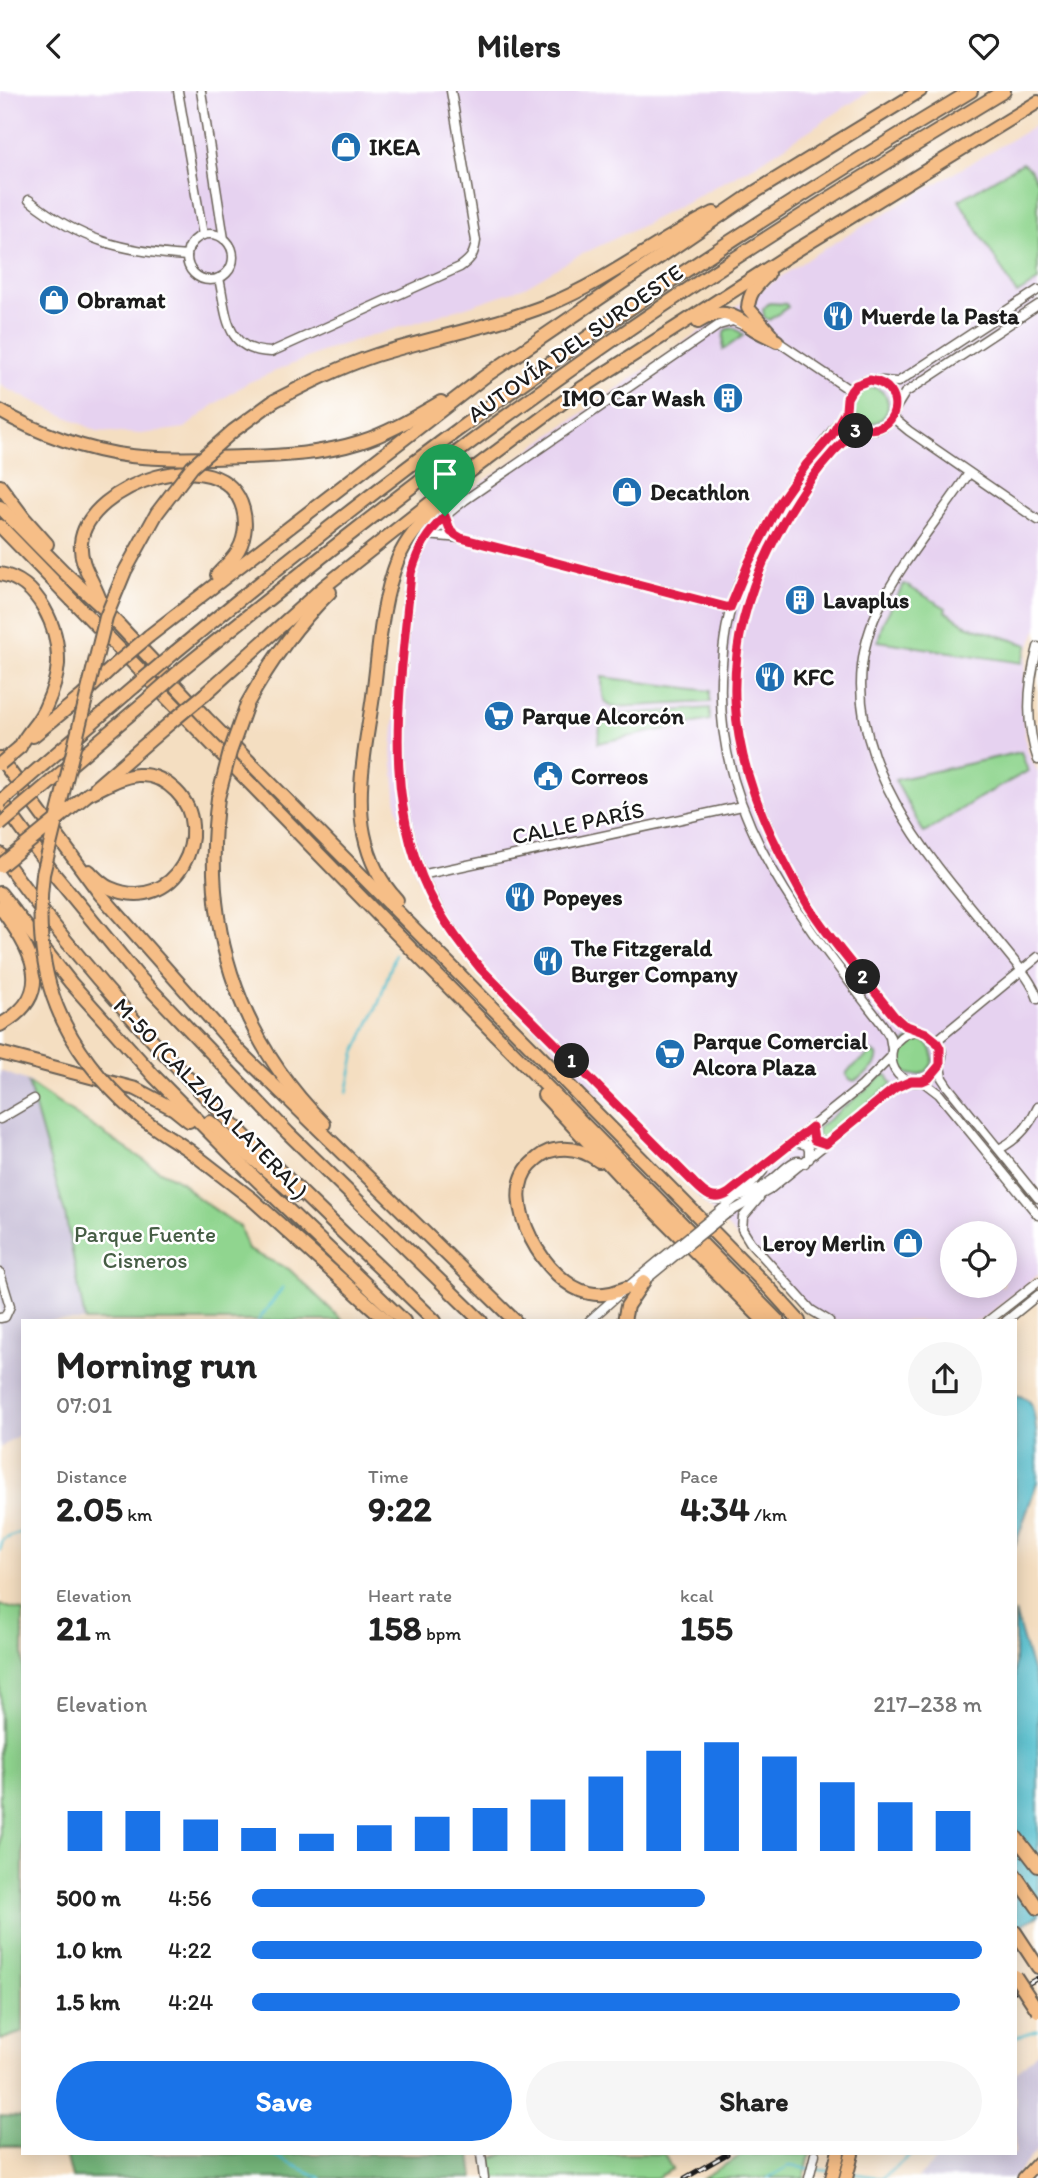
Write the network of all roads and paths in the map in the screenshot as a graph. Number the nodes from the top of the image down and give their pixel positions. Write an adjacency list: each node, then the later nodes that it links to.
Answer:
1 (178, 91): 10 (street)
2 (201, 91): 11 (street)
3 (451, 91): 14 (street)
4 (920, 91): 8 (highway)
5 (971, 91): 48 (highway, AUTOVÍA DEL SUROESTE, bridge)
6 (1004, 91): 50 (highway, AUTOVÍA DEL SUROESTE, bridge)
7 (1038, 102): 12 (highway)
8 (755, 192): 20 (highway); 85 (highway, bridge)
9 (29, 200): 13 (street)
10 (202, 236): 11 (street); 13 (street)
11 (224, 239): 14 (street)
12 (792, 253): 18 (highway); 19 (highway)
13 (187, 256): 14 (street)
14 (219, 278)
15 (1038, 290): 21 (street)
16 (1038, 305): 25 (street)
17 (753, 329): 18 (highway); 19 (highway); 31 (street)
18 (777, 341): 22 (street)
19 (644, 348): 27 (highway)
20 (484, 377): 24 (highway); 39 (highway)
21 (878, 381): 22 (street); 25 (street)
22 (851, 391): 23 (street)
23 (846, 410): 26 (street); 41 (street)
24 (0, 411)
25 (894, 413): 26 (street); 28 (street)
26 (860, 427): 62 (street)
27 (472, 471): 36 (highway); 59 (highway)
28 (969, 473): 32 (street); 58 (street)
29 (0, 486): 38 (highway)
30 (0, 507): 38 (highway)
31 (445, 516): 34 (street); 35 (street)
32 (1038, 520)
33 (0, 526): 57 (highway)
34 (426, 535): 35 (street); 54 (street)
35 (461, 538): 41 (street)
36 (369, 552): 47 (highway, bridge); 90 (highway, bridge)
37 (0, 574): 43 (highway)
38 (82, 588): 40 (highway)
39 (206, 590): 40 (highway); 43 (highway, bridge)
40 (102, 607): 59 (highway)
41 (730, 608): 49 (street)
42 (1038, 647): 45 (street)
43 (20, 747): 46 (highway, bridge)
44 (0, 758): 51 (highway)
45 (1038, 760)
46 (0, 764)
47 (88, 794): 51 (highway); 53 (highway, bridge)
48 (0, 800): 104 (highway)
49 (742, 806): 54 (street, CALLE PARÍS); 65 (street)
50 (0, 825)
51 (64, 848): 90 (highway)
52 (0, 854): 88 (highway)
53 (0, 866)
54 (422, 876): 83 (street)
55 (1, 897): 61 (highway); 67 (highway, M-50 (CALZADA LATERAL))
56 (1038, 957): 58 (street)
57 (422, 960): 79 (highway); 110 (highway)
58 (1021, 970): 60 (street); 63 (street)
59 (484, 997): 95 (highway)
60 (1038, 999)
61 (0, 1025)
62 (919, 1031): 63 (street); 65 (street)
63 (936, 1041): 66 (street)
64 (0, 1053): 80 (highway)
65 (891, 1053): 68 (street); 73 (street)
66 (940, 1065): 69 (street); 76 (street)
67 (154, 1076): 80 (highway, M-50 (CALZADA LATERAL)); 88 (highway)
68 (911, 1081): 69 (street); 75 (street)
69 (922, 1081): 87 (street)
70 (34, 1099): 72 (street)
71 (1038, 1107): 76 (street)
72 (0, 1119)
73 (812, 1127): 74 (street); 75 (street)
74 (795, 1142): 77 (street); 78 (street)
75 (826, 1144): 78 (street)
76 (999, 1149): 84 (street)
77 (779, 1154): 82 (street); 83 (street)
78 (807, 1161): 81 (street); 82 (street)
79 (618, 1174): 94 (highway); 98 (highway)
80 (253, 1176): 102 (highway, M-50 (CALZADA LATERAL))
81 (760, 1196): 86 (street); 113 (street)
82 (738, 1197): 83 (street); 86 (street)
83 (719, 1198)
84 (1038, 1198)
85 (252, 1199): 100 (highway); 101 (highway)
86 (723, 1213): 89 (street, bridge)
87 (1038, 1215)
88 (355, 1243): 103 (highway)
89 (680, 1247): 92 (street); 94 (street)
90 (456, 1264): 105 (highway)
91 (0, 1273): 99 (street)
92 (644, 1281): 97 (street); 107 (highway)
93 (1038, 1282): 114 (street)
94 (626, 1288): 97 (street)
95 (770, 1289): 111 (highway); 112 (highway)
96 (1038, 1295): 115 (street)
97 (608, 1306): 106 (street)
98 (749, 1306): 108 (highway); 109 (highway)
99 (3, 1317)
100 (377, 1319)
101 (385, 1319)
102 (402, 1319)
103 (433, 1319)
104 (479, 1319)
105 (513, 1319)
106 (592, 1319)
107 (624, 1319)
108 (758, 1319)
109 (762, 1319)
110 (776, 1319)
111 (797, 1319)
112 (806, 1319)
113 (827, 1319)
114 (991, 1319)
115 (1008, 1319)
116 (1017, 1839): 117 (highway)
117 (1038, 1866)
118 (1017, 1878): 119 (highway)
119 (1038, 1908)
120 (1017, 1935): 121 (highway)
121 (1038, 1967)
122 (1017, 1979): 123 (highway, bridge)
123 (1038, 2011)
124 (481, 2155): 129 (street)
125 (815, 2155): 128 (street)
126 (1038, 2162): 130 (main road)
127 (1038, 2172): 131 (main road)
128 (810, 2176)
129 (484, 2178)
130 (1023, 2178)
131 (1032, 2178)

